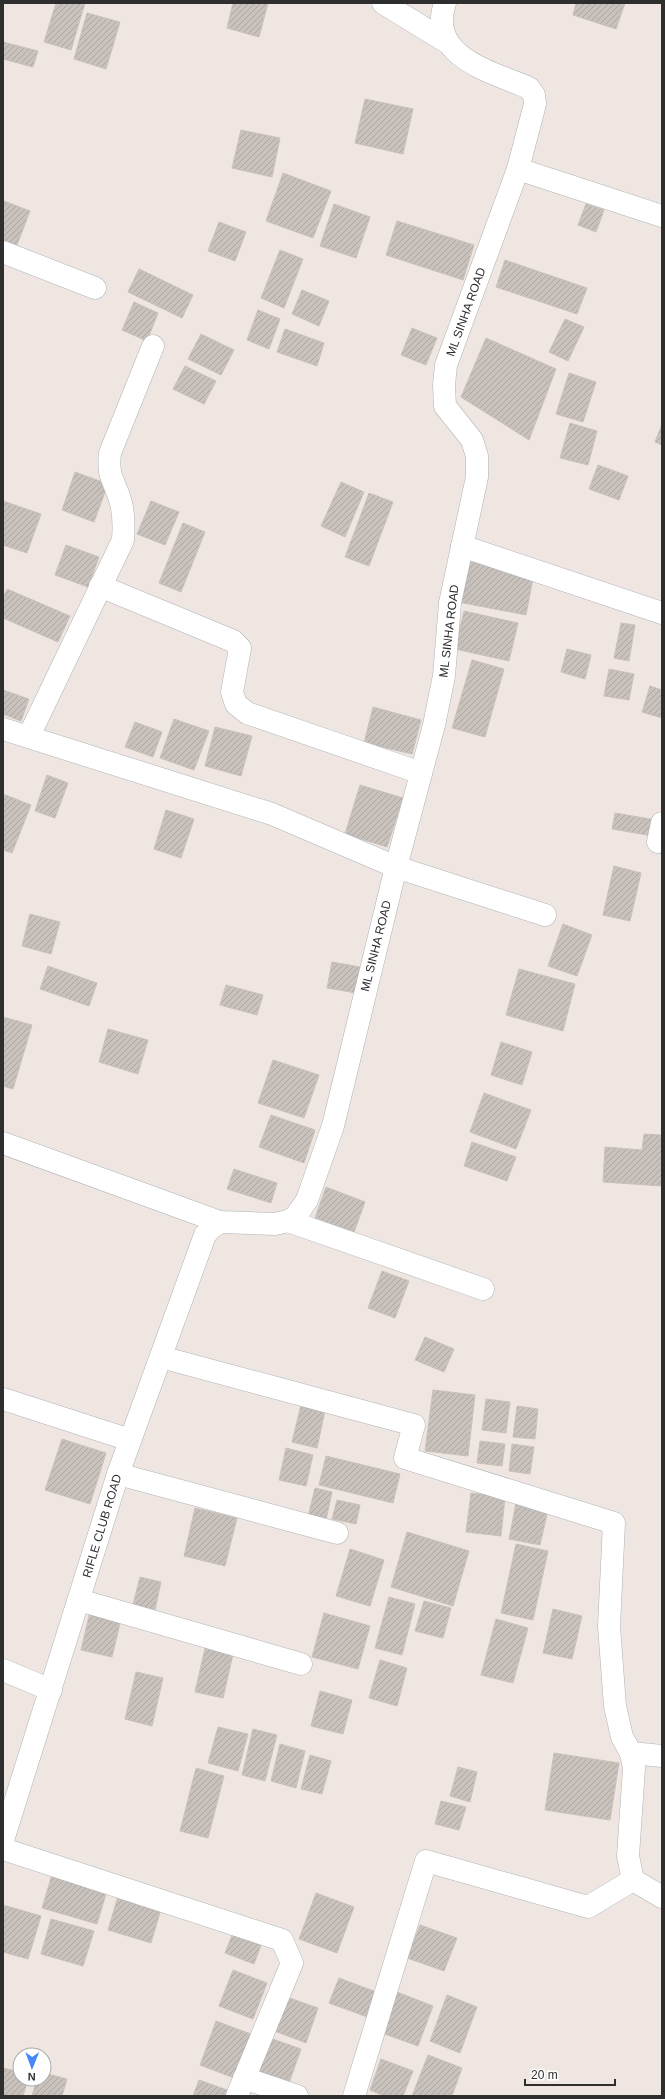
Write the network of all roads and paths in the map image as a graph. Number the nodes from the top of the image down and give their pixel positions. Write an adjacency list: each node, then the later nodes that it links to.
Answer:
1 (383, 3): 3 (street, ML SINHA ROAD)
2 (445, 3): 3 (street)
3 (445, 41): 4 (street, ML SINHA ROAD)
4 (518, 169): 5 (street); 9 (street, ML SINHA ROAD)
5 (662, 216)
6 (3, 252): 7 (street)
7 (96, 288)
8 (153, 346): 10 (street)
9 (462, 546): 11 (street); 14 (street, ML SINHA ROAD)
10 (100, 586): 13 (street); 14 (street)
11 (662, 612)
12 (3, 729): 13 (street)
13 (29, 736): 15 (street)
14 (421, 774): 15 (street, ML SINHA ROAD)
15 (396, 867): 16 (street); 18 (street, ML SINHA ROAD)
16 (545, 916)
17 (3, 1143): 19 (street)
18 (288, 1221): 19 (street); 20 (street)
19 (220, 1222): 21 (street, RIFLE CLUB ROAD)
20 (483, 1289)
21 (160, 1357): 23 (street, RIFLE CLUB ROAD); 30 (street)
22 (3, 1400): 23 (street)
23 (130, 1440): 24 (street, RIFLE CLUB ROAD)
24 (118, 1474): 25 (street); 26 (street, RIFLE CLUB ROAD)
25 (337, 1534)
26 (79, 1600): 27 (street); 29 (street, RIFLE CLUB ROAD)
27 (301, 1664)
28 (3, 1670): 29 (street)
29 (51, 1690): 32 (street, RIFLE CLUB ROAD)
30 (631, 1753): 31 (street); 34 (street)
31 (662, 1756)
32 (3, 1840)
33 (3, 1850): 36 (street)
34 (633, 1880): 35 (street); 38 (street)
35 (662, 1897)
36 (241, 2087): 37 (street)
37 (297, 2096)
38 (354, 2096)

